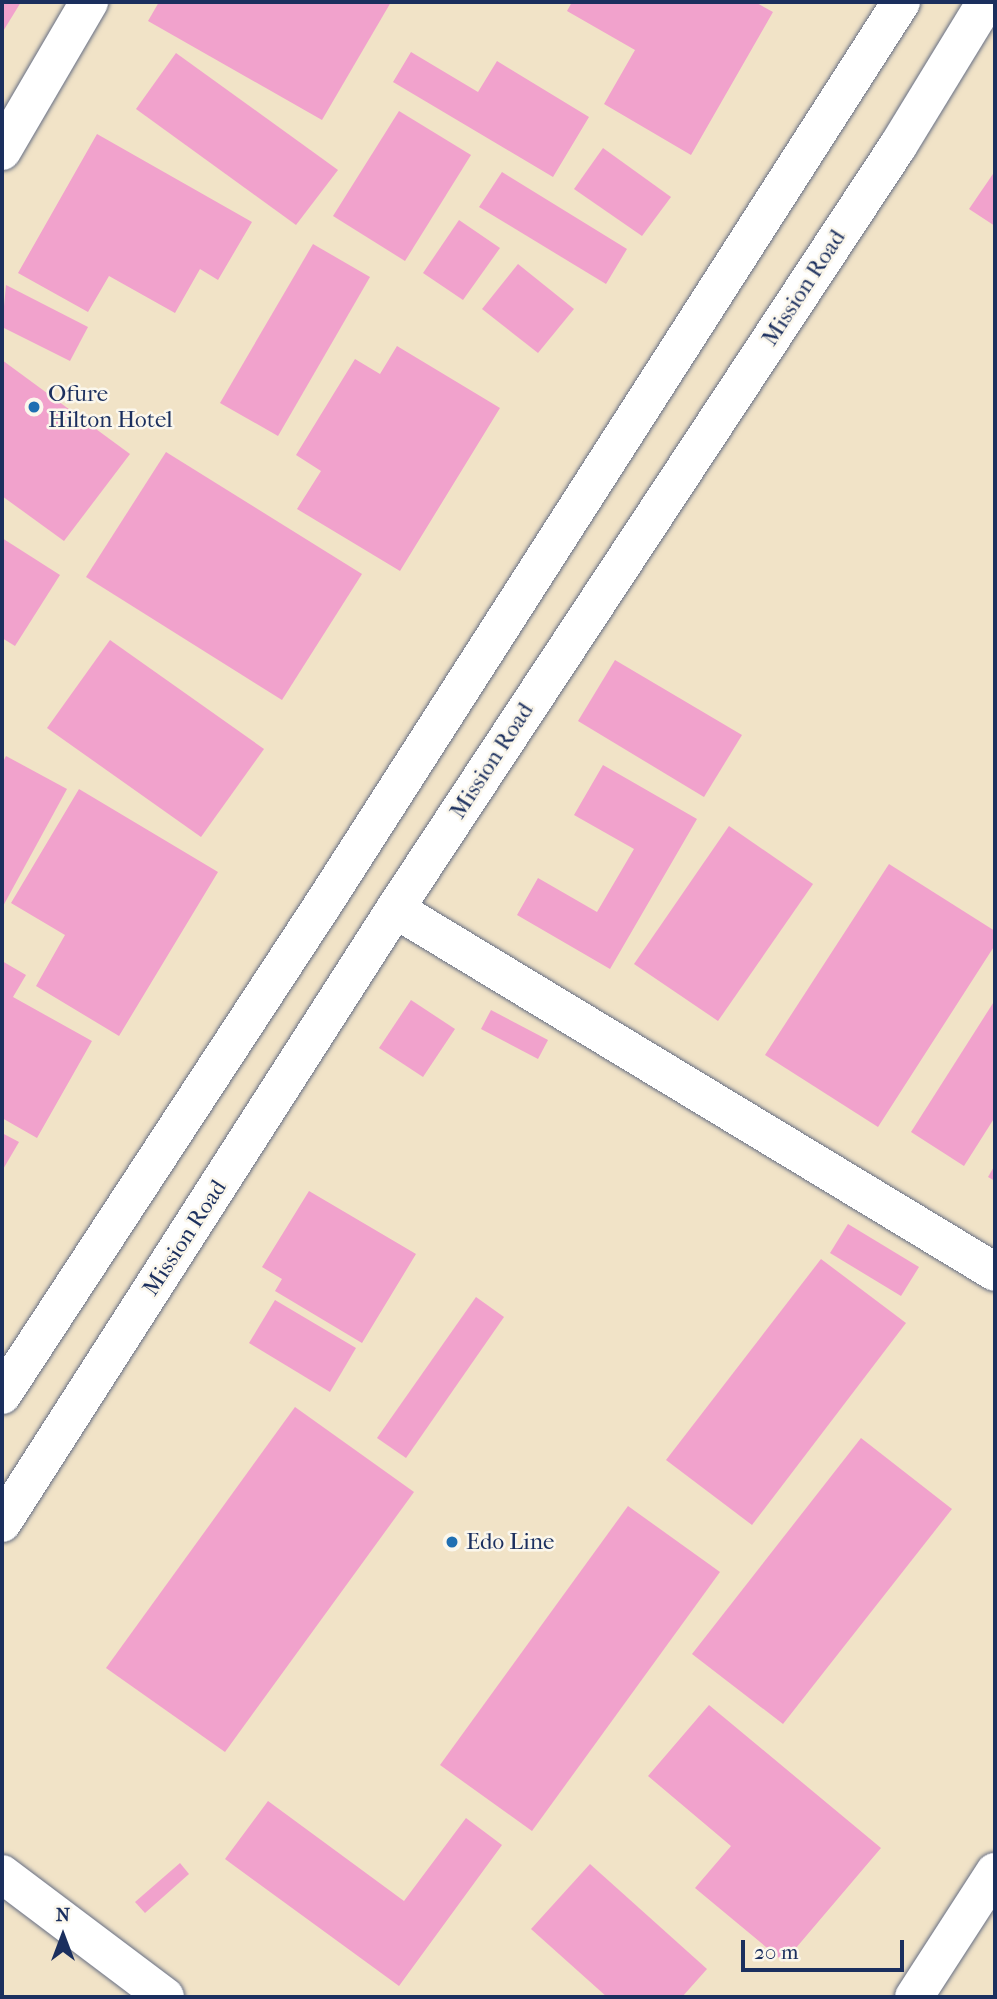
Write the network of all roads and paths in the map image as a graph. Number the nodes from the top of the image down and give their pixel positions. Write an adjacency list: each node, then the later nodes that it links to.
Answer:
1 (89, 2): 4 (street)
2 (901, 2): 7 (street)
3 (986, 2): 5 (street, Mission Road)
4 (2, 151)
5 (395, 909): 6 (street); 8 (street, Mission Road)
6 (995, 1272)
7 (2, 1395)
8 (2, 1523)
9 (995, 1872): 12 (street)
10 (2, 1874): 11 (street)
11 (165, 1997)
12 (914, 1997)

